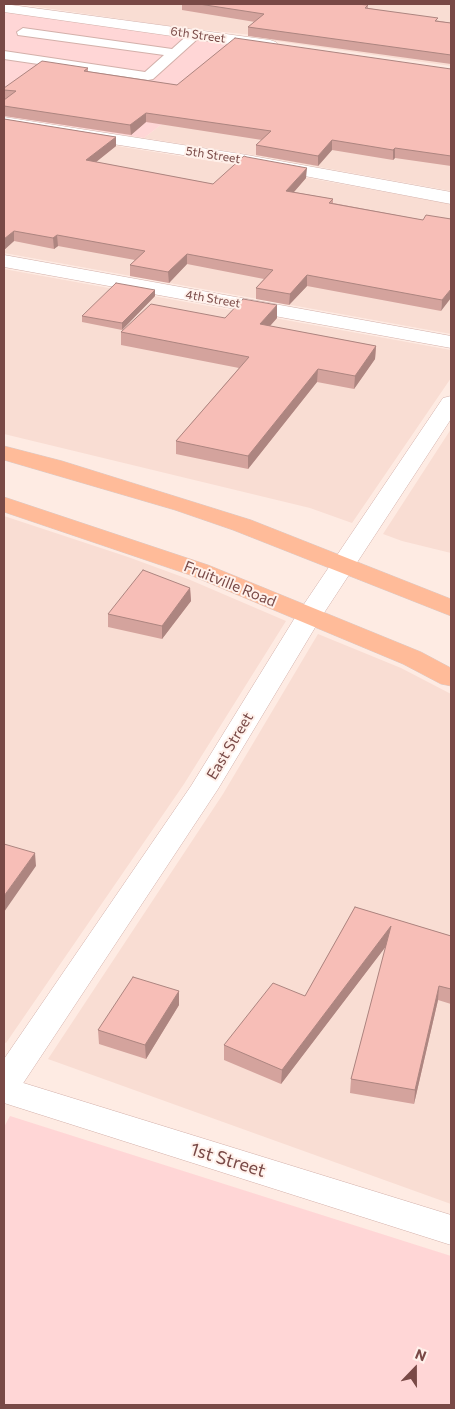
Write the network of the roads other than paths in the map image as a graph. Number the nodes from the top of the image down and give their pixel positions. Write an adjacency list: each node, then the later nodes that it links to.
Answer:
1 (4, 7): 2 (street, 6th Street)
2 (48, 13): 3 (lane); 4 (street, 6th Street)
3 (23, 32): 5 (lane); 7 (lane)
4 (197, 34): 6 (street, 6th Street); 7 (lane)
5 (4, 46)
6 (284, 47)
7 (175, 53): 8 (lane)
8 (4, 55)
9 (4, 122): 10 (street, 5th Street)
10 (451, 198)
11 (4, 261): 12 (street, 4th Street)
12 (451, 342)
13 (451, 403): 16 (street, East Street)
14 (4, 453): 16 (main road)
15 (4, 504): 18 (main road, Fruitville Road)
16 (342, 566): 17 (main road); 18 (street, East Street)
17 (451, 608)
18 (309, 616): 19 (main road, Fruitville Road); 20 (street, East Street)
19 (451, 678)
20 (6, 1078): 21 (street, 1st Street)
21 (451, 1230)

